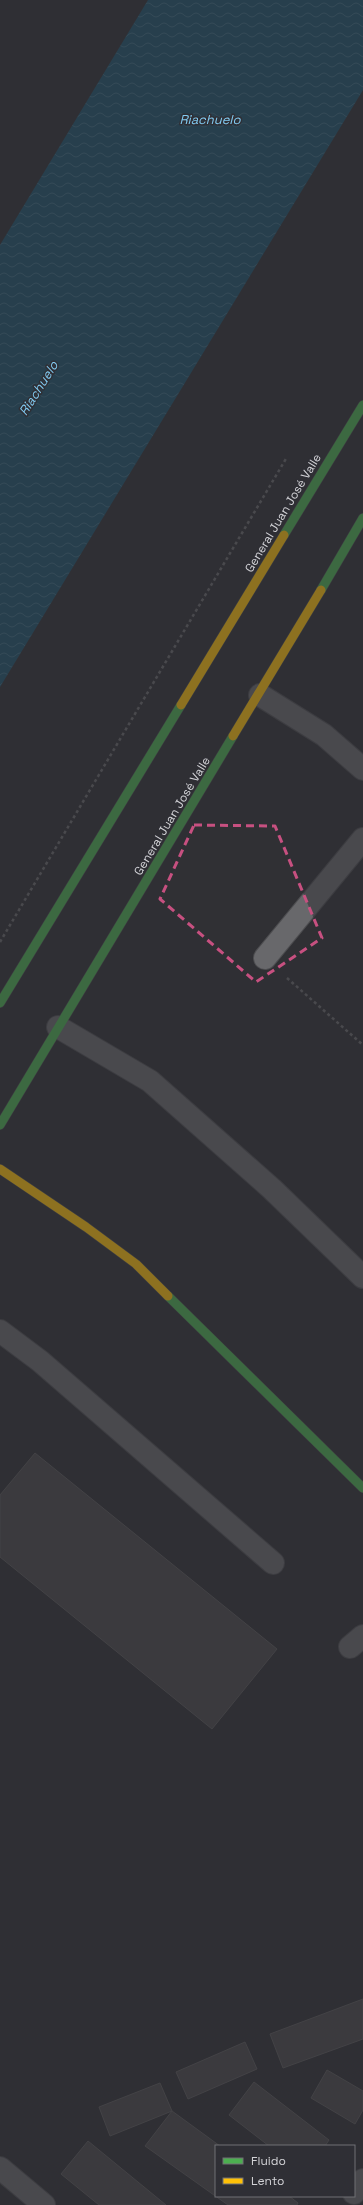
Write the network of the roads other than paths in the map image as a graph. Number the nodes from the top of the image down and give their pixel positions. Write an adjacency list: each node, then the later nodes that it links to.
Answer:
1 (363, 405): 7 (street, General Juan José Valle)
2 (363, 518): 3 (street, General Juan José Valle)
3 (260, 695): 4 (street); 8 (street, General Juan José Valle)
4 (363, 769)
5 (363, 839): 6 (street)
6 (264, 958)
7 (0, 1003)
8 (58, 1027): 9 (street, General Juan José Valle); 11 (street)
9 (0, 1126)
10 (0, 1169): 13 (street)
11 (363, 1277)
12 (0, 1331): 14 (street)
13 (363, 1488)
14 (273, 1563)
15 (0, 2168): 18 (street)
16 (363, 2180): 17 (street)
17 (355, 2192)
18 (44, 2205)

